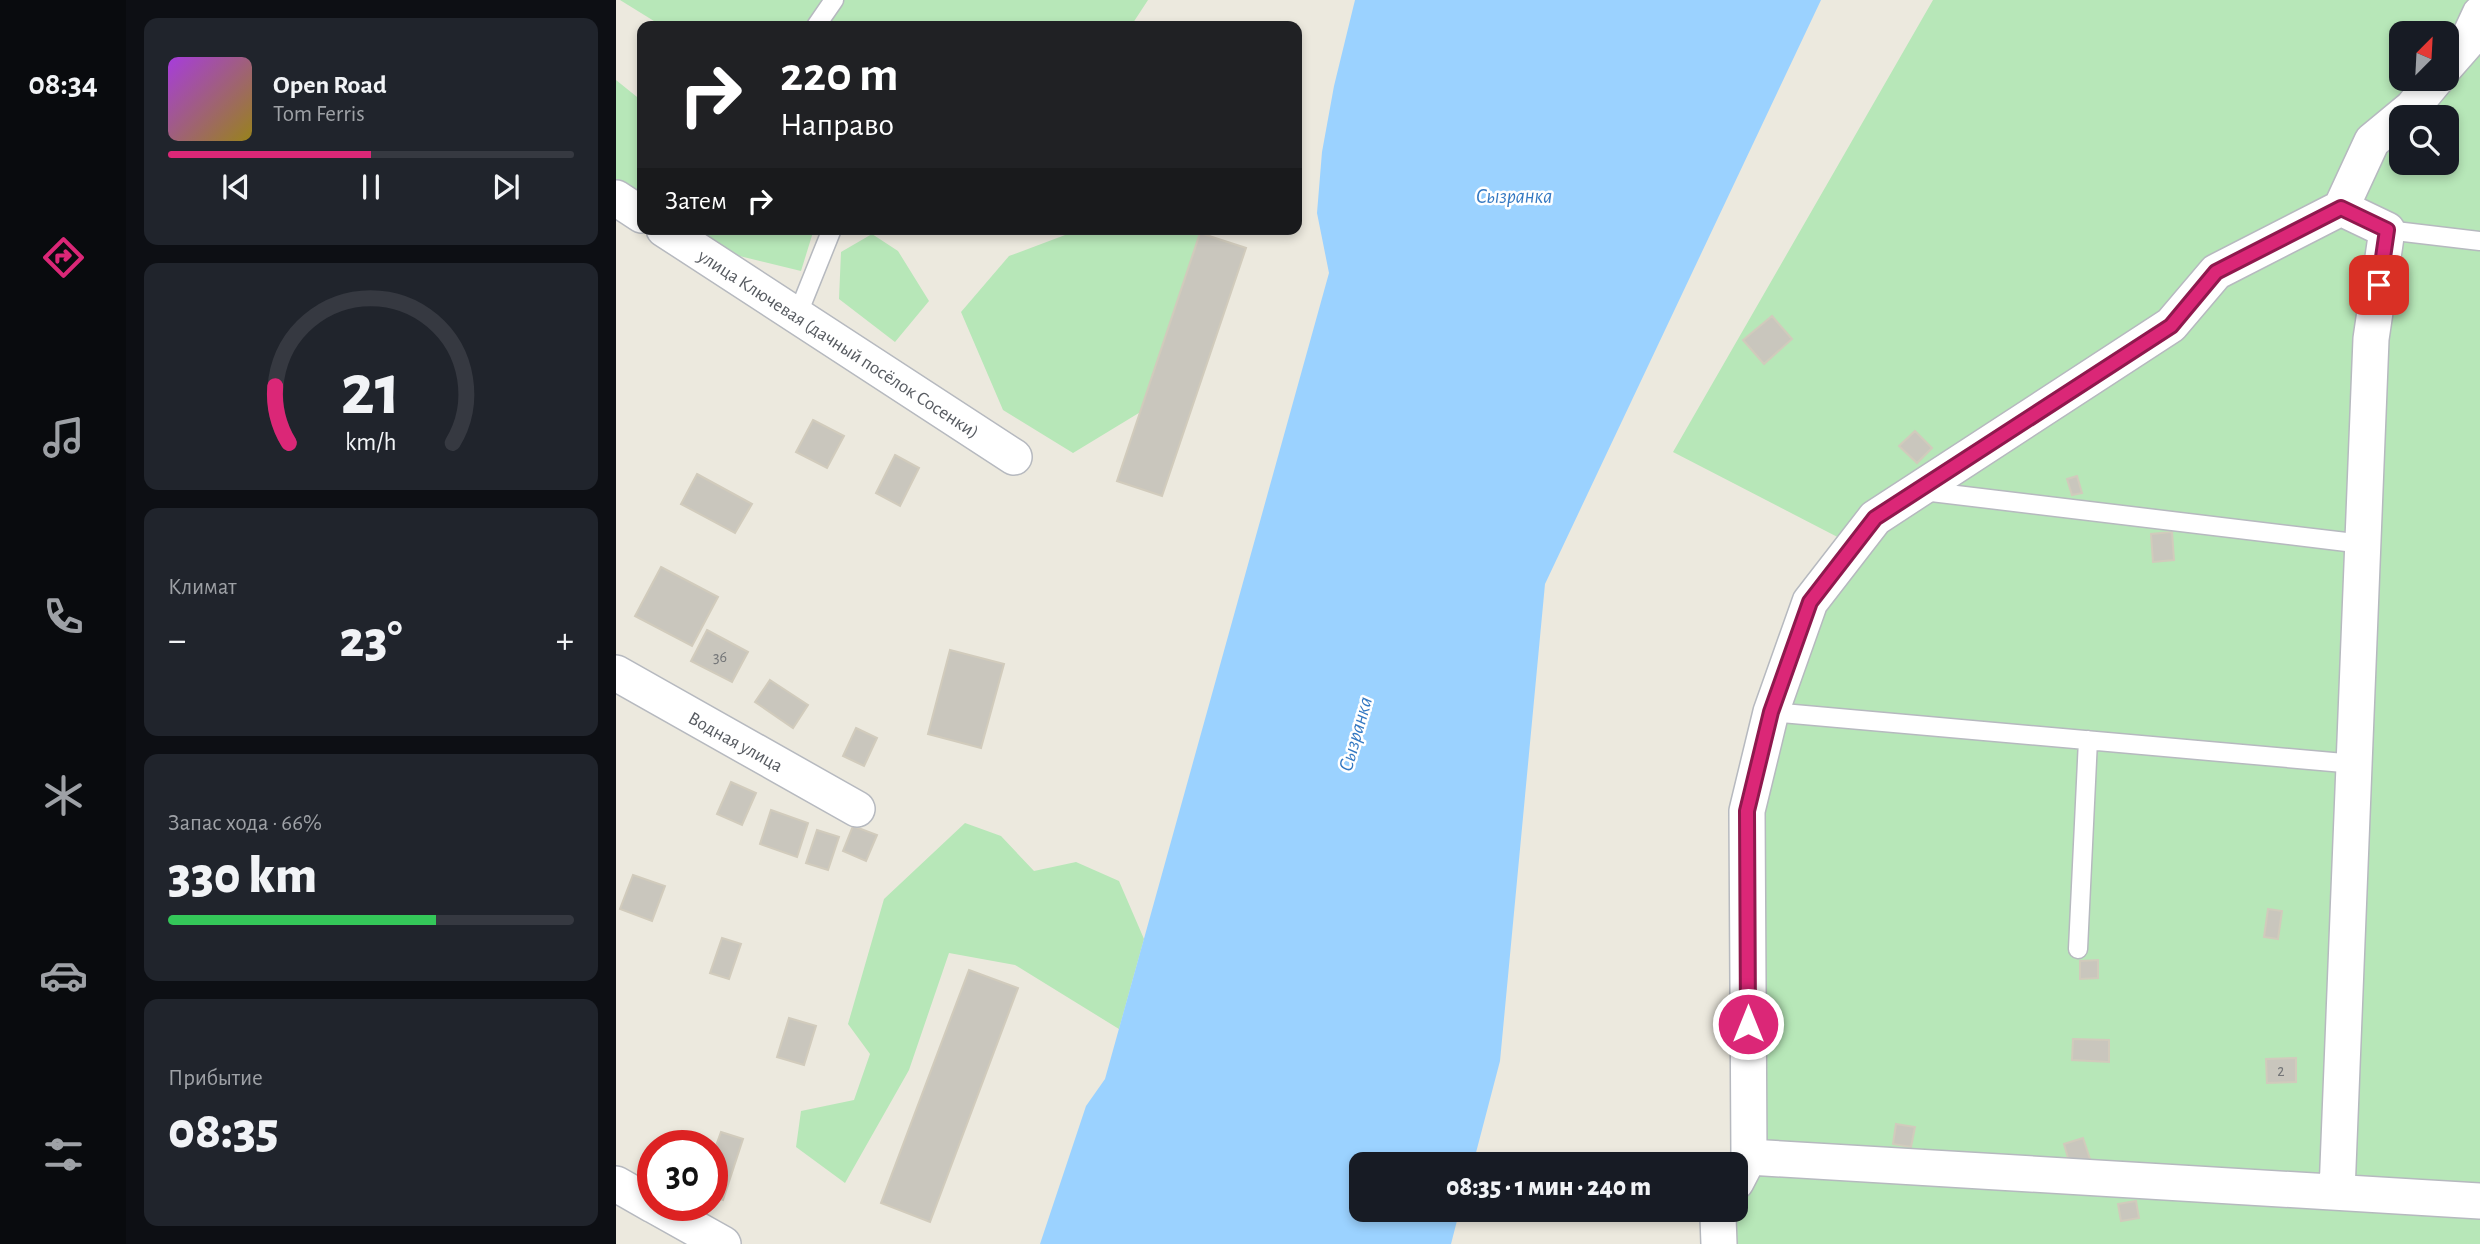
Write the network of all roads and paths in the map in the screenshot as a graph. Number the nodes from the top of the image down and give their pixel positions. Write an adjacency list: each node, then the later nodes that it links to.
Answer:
1 (834, 0): 3 (lane)
2 (2480, 14): 4 (street)
3 (819, 21)
4 (2459, 51)
5 (2426, 91): 7 (street)
6 (616, 198): 8 (street)
7 (2341, 208): 9 (street); 15 (street)
8 (637, 212)
9 (2387, 230): 12 (lane); 16 (street)
10 (673, 235): 13 (street, улица Ключевая (дачный посёлок Сосенки))
11 (830, 235): 13 (lane)
12 (2480, 241)
13 (797, 316): 14 (street, улица Ключевая (дачный посёлок Сосенки))
14 (1014, 457)
15 (1916, 490): 16 (lane); 18 (street)
16 (2363, 544): 20 (street)
17 (616, 673): 21 (street, Водная улица)
18 (1771, 712): 19 (lane); 23 (street)
19 (2088, 740): 20 (lane); 22 (lane)
20 (2355, 764): 26 (street)
21 (857, 809)
22 (2078, 949)
23 (1742, 1152)
24 (1748, 1170): 26 (street)
25 (616, 1184): 27 (street)
26 (2337, 1192): 28 (street)
27 (637, 1196)
28 (2480, 1201)
29 (682, 1221): 31 (street)
30 (1718, 1222): 32 (street)
31 (723, 1244)
32 (1719, 1244)

